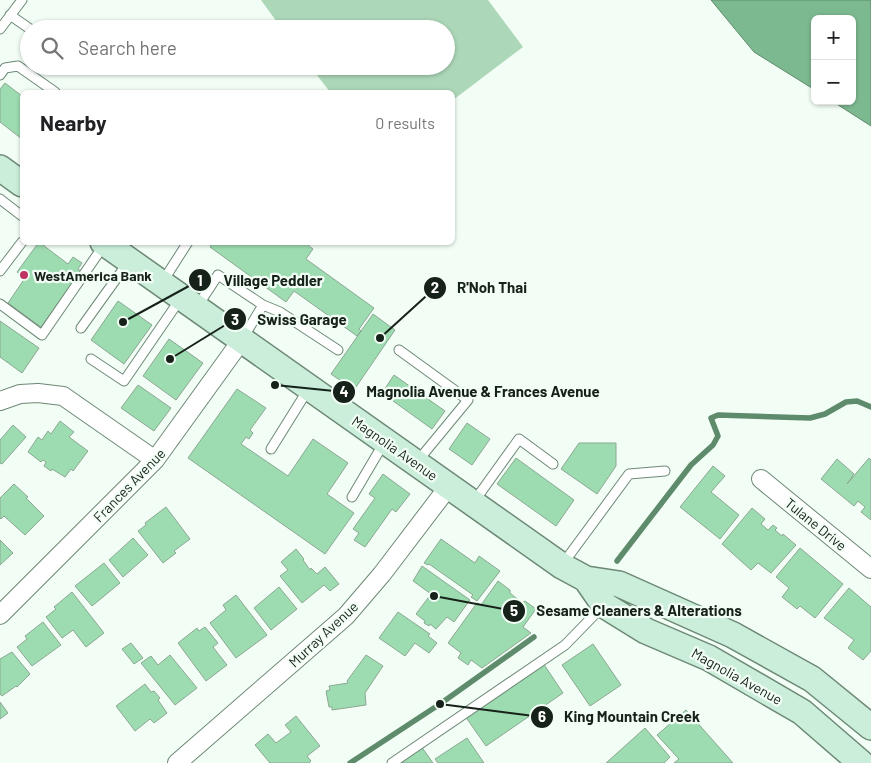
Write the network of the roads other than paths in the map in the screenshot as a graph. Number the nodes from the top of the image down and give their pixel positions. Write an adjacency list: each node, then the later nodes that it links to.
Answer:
1 (22, 0): 2 (lane)
2 (10, 15): 3 (lane); 4 (lane)
3 (20, 22)
4 (0, 29)
5 (20, 67): 6 (lane)
6 (0, 75)
7 (31, 75): 8 (lane)
8 (52, 90)
9 (0, 168): 10 (main road)
10 (20, 183)
11 (0, 199): 12 (lane)
12 (20, 214)
13 (20, 245): 18 (lane)
14 (104, 245): 20 (lane)
15 (108, 245): 17 (main road, Magnolia Avenue)
16 (188, 245): 19 (lane)
17 (129, 260): 19 (main road, Magnolia Avenue); 22 (lane)
18 (0, 271)
19 (179, 296): 21 (lane); 23 (main road, Magnolia Avenue); 26 (lane)
20 (0, 304)
21 (263, 305): 23 (lane); 24 (lane)
22 (82, 328)
23 (241, 341): 27 (main road, Magnolia Avenue); 31 (street, Frances Avenue)
24 (338, 350)
25 (399, 350): 32 (lane)
26 (91, 359)
27 (309, 388): 29 (main road, Magnolia Avenue); 30 (lane)
28 (0, 401): 31 (street)
29 (385, 441): 32 (main road, Magnolia Avenue); 37 (lane)
30 (271, 449)
31 (155, 460): 43 (street, Frances Avenue)
32 (416, 463): 36 (main road, Magnolia Avenue)
33 (553, 464): 38 (lane)
34 (665, 471): 39 (lane)
35 (760, 479): 40 (street, Tulane Drive)
36 (449, 486): 38 (main road, Magnolia Avenue); 46 (street, Murray Avenue)
37 (352, 497)
38 (473, 503): 39 (main road, Magnolia Avenue)
39 (562, 566): 41 (main road, Magnolia Avenue)
40 (871, 569)
41 (586, 579): 42 (main road, Magnolia Avenue); 44 (main road, Magnolia Avenue)
42 (604, 605): 44 (main road); 47 (lane); 48 (main road, Magnolia Avenue)
43 (0, 615)
44 (749, 644): 45 (main road, Magnolia Avenue)
45 (871, 727)
46 (177, 763)
47 (392, 763)
48 (861, 763)

